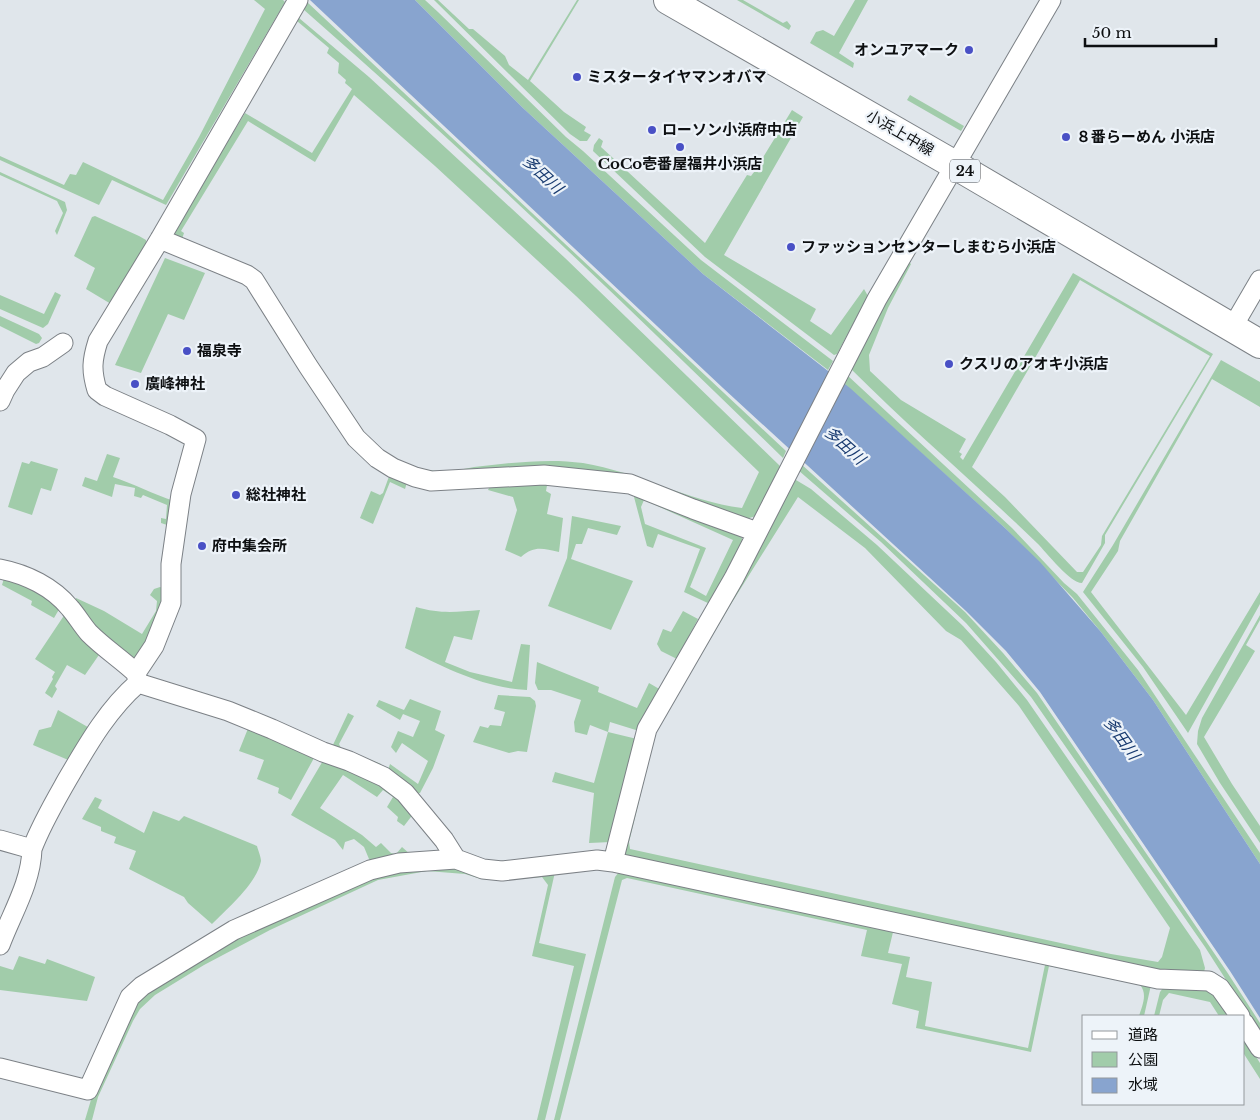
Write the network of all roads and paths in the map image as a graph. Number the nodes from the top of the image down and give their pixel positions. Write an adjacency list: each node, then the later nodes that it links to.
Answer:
1 (1051, 0): 4 (street)
2 (297, 1): 5 (street)
3 (674, 2): 4 (main road, 小浜上中線 / 24)
4 (955, 165): 7 (main road, 小浜上中線 / 24); 11 (street)
5 (160, 239): 11 (street); 13 (street)
6 (1260, 280): 7 (street)
7 (1232, 328): 9 (main road, 小浜上中線 / 24)
8 (63, 342): 10 (street)
9 (1260, 344)
10 (0, 401)
11 (757, 532): 17 (street)
12 (0, 569): 13 (street)
13 (137, 678): 15 (street); 16 (street)
14 (0, 840): 15 (street)
15 (32, 849): 18 (street)
16 (456, 859): 17 (street); 22 (street)
17 (613, 862): 19 (street)
18 (0, 945)
19 (1239, 1015)
20 (1245, 1025): 21 (street)
21 (1260, 1048)
22 (0, 1068)

